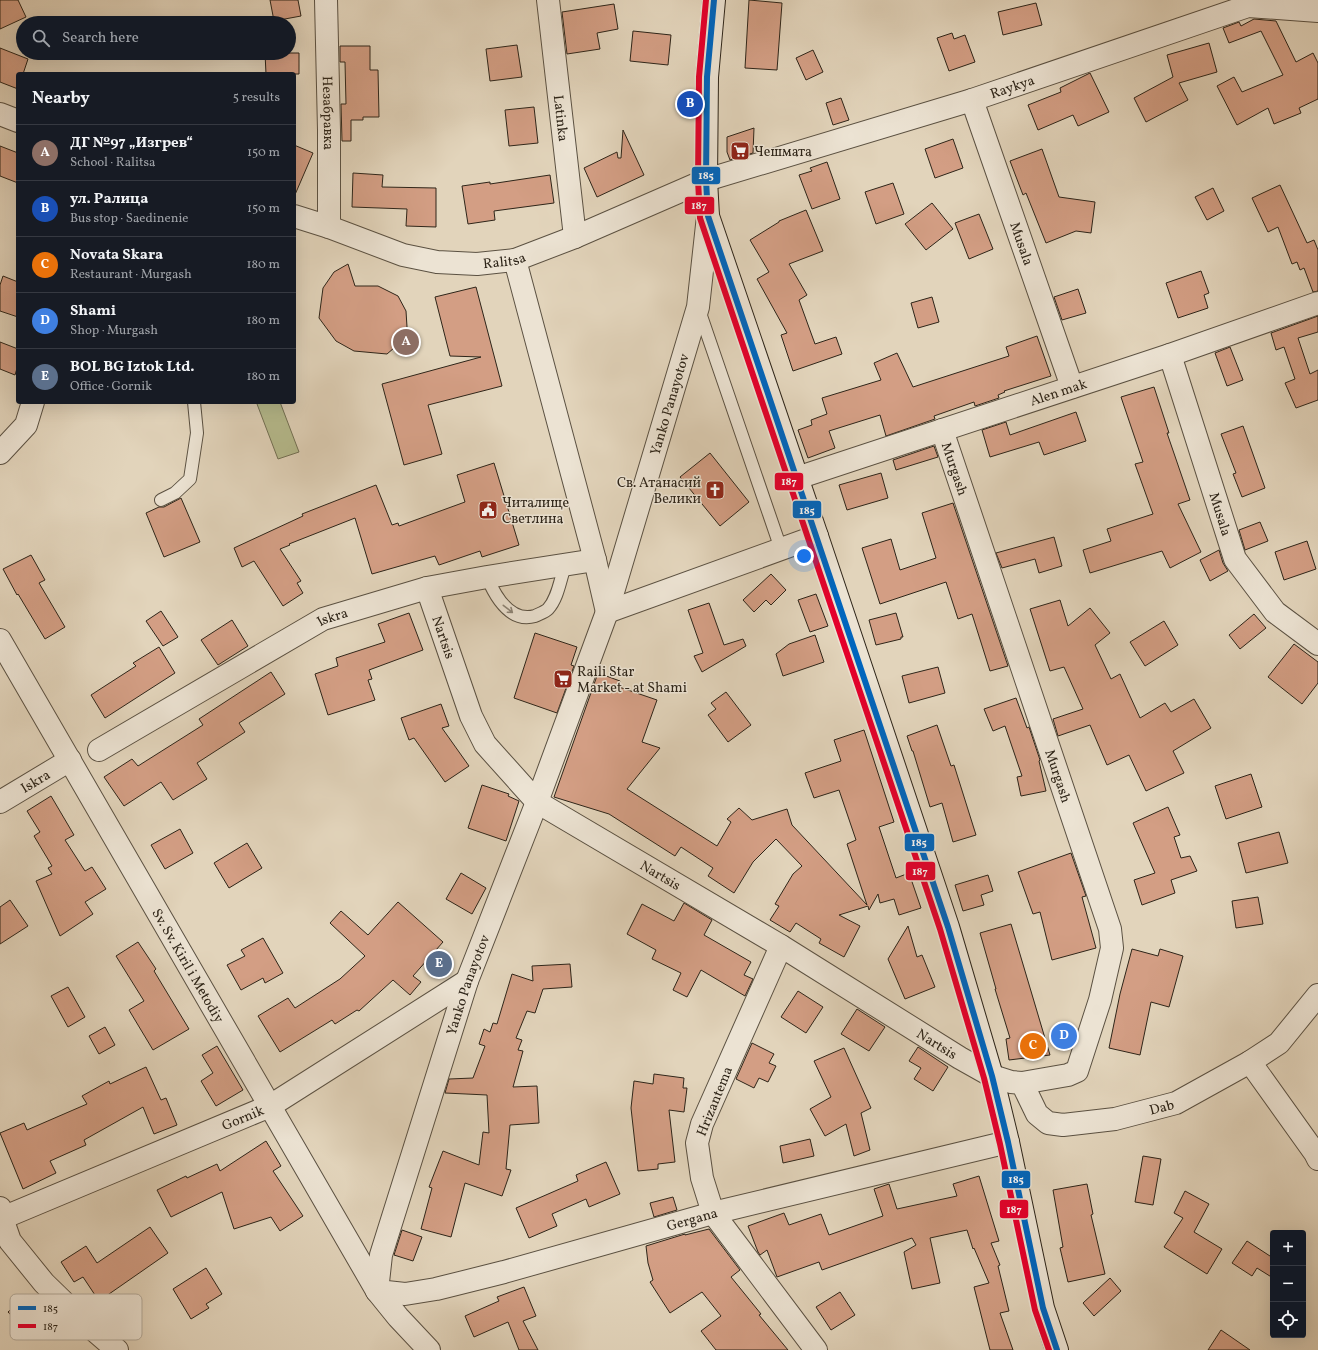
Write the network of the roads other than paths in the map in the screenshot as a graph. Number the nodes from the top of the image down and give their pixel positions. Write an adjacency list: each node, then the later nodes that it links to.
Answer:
1 (326, 0): 12 (street, Незабравка)
2 (548, 0): 13 (street, Latinka)
3 (714, 0): 9 (street)
4 (1248, 3): 5 (street, Raykya); 6 (street, Raykya)
5 (1318, 11)
6 (972, 100): 9 (street, Raykya); 18 (street, Musala)
7 (0, 114): 8 (street)
8 (16, 120)
9 (706, 180): 10 (street); 13 (street, Ralitsa)
10 (708, 216): 16 (street, Yanko Panayotov); 23 (street)
11 (296, 217): 12 (street, Ralitsa)
12 (329, 227): 14 (street, Ralitsa)
13 (575, 237): 14 (street, Ralitsa)
14 (515, 260): 27 (street)
15 (1318, 303): 17 (street, Alen mak)
16 (698, 307): 26 (lane); 31 (street, Yanko Panayotov)
17 (1170, 355): 18 (street, Alen mak); 33 (street, Musala)
18 (1072, 387): 21 (street, Alen mak)
19 (32, 404): 22 (street)
20 (194, 404): 24 (lane)
21 (942, 430): 23 (street, Alen mak); 43 (street, Murgash)
22 (0, 453)
23 (797, 478): 25 (street)
24 (161, 500)
25 (817, 536): 26 (street); 42 (street)
26 (781, 549): 31 (street)
27 (595, 560): 28 (street, Iskra); 31 (street)
28 (565, 566): 29 (street, Iskra); 29 (lane, one-way to 28)
29 (487, 577): 30 (street, Iskra)
30 (427, 588): 34 (street, Iskra); 37 (street, Nartsis)
31 (607, 612): 37 (street, Yanko Panayotov)
32 (0, 640): 35 (street, Sv. Sv. Kiril i Metodiy)
33 (1318, 644)
34 (99, 750)
35 (70, 760): 36 (street, Iskra); 44 (street, Sv. Sv. Kiril i Metodiy)
36 (0, 802)
37 (537, 802): 38 (street, Nartsis); 39 (street, Yanko Panayotov)
38 (781, 946): 42 (street, Nartsis); 47 (street, Hrizantema)
39 (467, 981): 44 (street, Gornik); 49 (street, Yanko Panayotov)
40 (1318, 995): 41 (street, Dab)
41 (1250, 1062): 43 (street, Dab); 46 (street)
42 (992, 1076): 43 (street); 45 (street)
43 (1022, 1083)
44 (270, 1106): 48 (street, Gornik); 49 (street, Sv. Sv. Kiril i Metodiy)
45 (1008, 1142): 47 (street, Gergana); 55 (street)
46 (1318, 1159)
47 (713, 1213): 49 (street, Gergana); 54 (street, Hrizantema)
48 (1, 1215): 50 (street)
49 (377, 1291): 53 (street)
50 (55, 1294)
51 (105, 1340): 52 (street)
52 (117, 1350)
53 (429, 1350)
54 (816, 1350)
55 (1057, 1350)

